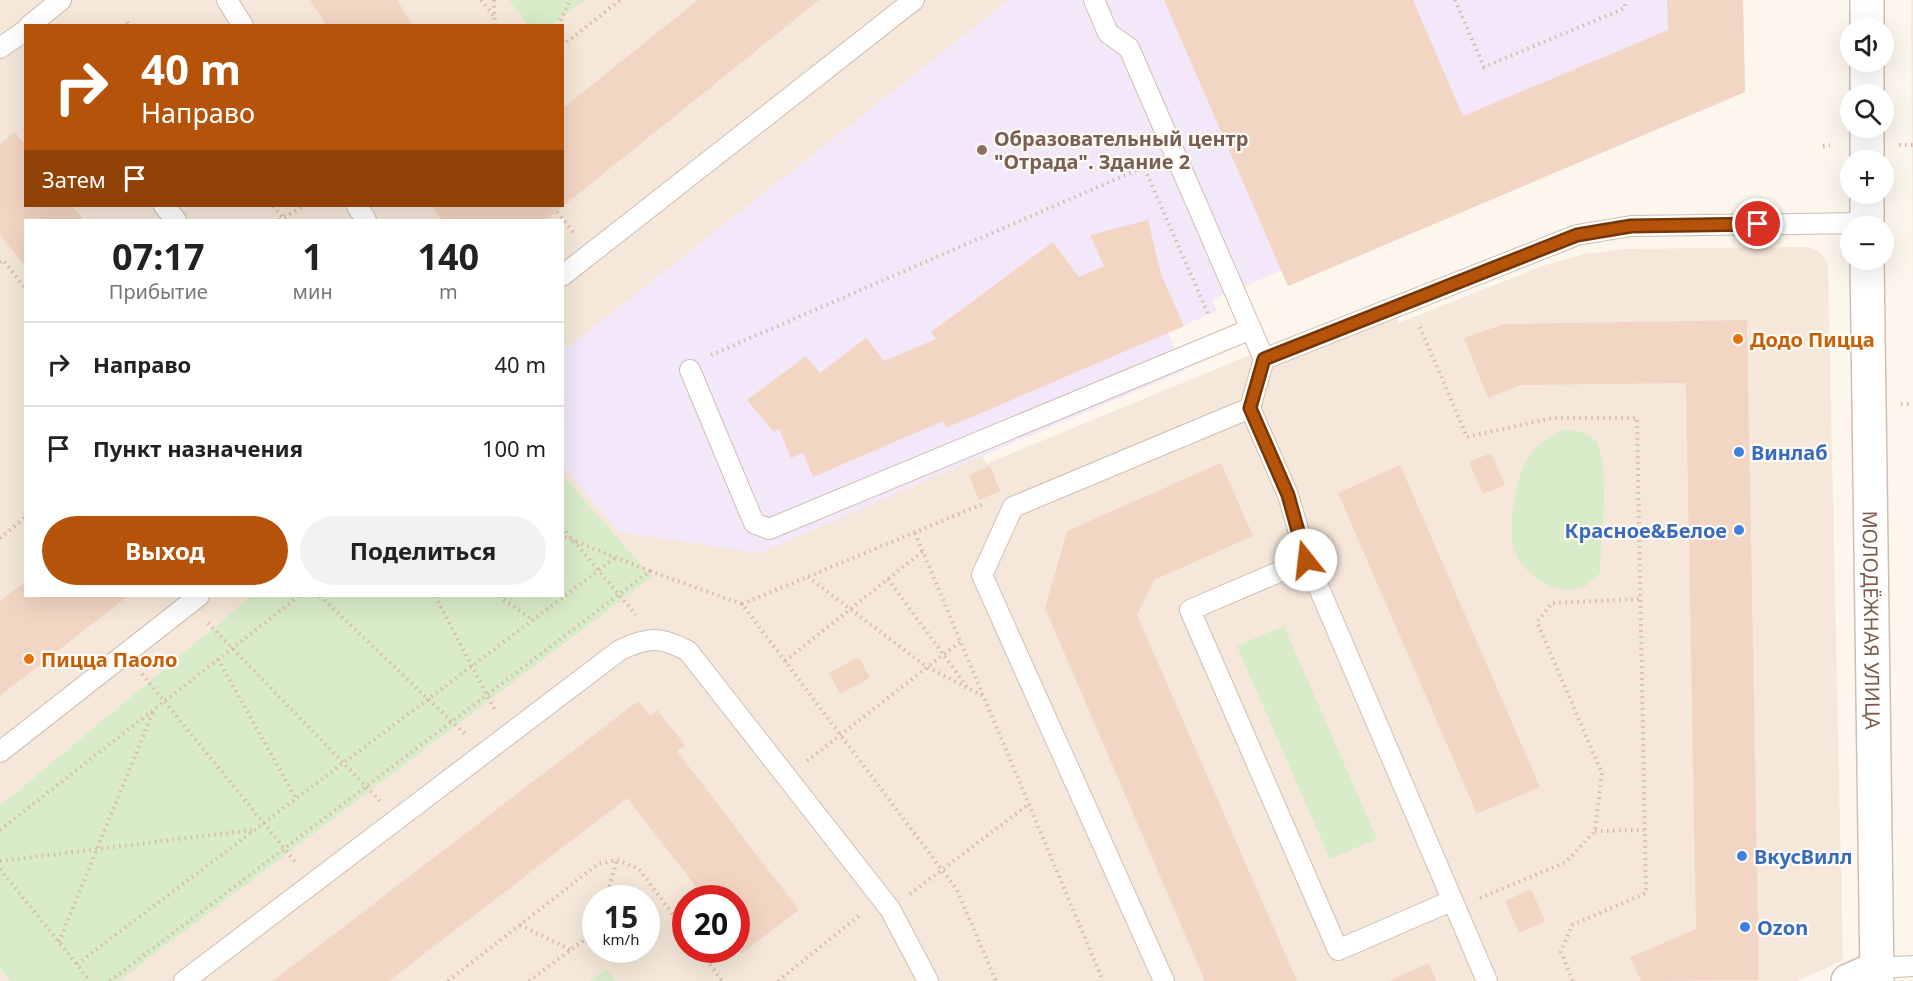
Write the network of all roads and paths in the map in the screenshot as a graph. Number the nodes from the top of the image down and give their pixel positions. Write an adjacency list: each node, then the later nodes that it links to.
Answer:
1 (61, 0): 14 (lane)
2 (227, 0): 15 (lane)
3 (481, 0): 12 (path)
4 (494, 0): 12 (path)
5 (570, 0): 17 (path)
6 (620, 0): 19 (path)
7 (914, 0): 30 (lane)
8 (1094, 0): 34 (lane)
9 (1455, 0): 10 (path)
10 (1625, 0)
11 (1867, 0): 13 (street)
12 (495, 17): 16 (path)
13 (1867, 18)
14 (31, 24)
15 (242, 24)
16 (495, 24)
17 (559, 24)
18 (24, 30): 20 (lane)
19 (564, 44)
20 (0, 48)
21 (1830, 145): 22 (path)
22 (1823, 146)
23 (165, 207): 26 (lane)
24 (302, 207): 27 (path)
25 (1867, 214): 32 (lane)
26 (175, 219)
27 (284, 219)
28 (0, 262): 31 (path)
29 (1867, 270): 113 (street, МОЛОДЁЖНАЯ УЛИЦА)
30 (564, 274)
31 (24, 286)
32 (1409, 301): 35 (lane); 60 (path)
33 (1209, 315): 36 (path)
34 (1251, 329): 35 (lane); 36 (lane)
35 (1264, 359): 37 (lane)
36 (690, 370)
37 (1250, 408): 47 (lane); 124 (lane)
38 (986, 503): 41 (path)
39 (24, 520): 43 (path)
40 (564, 529): 44 (path)
41 (915, 533): 45 (path); 50 (path)
42 (564, 537): 44 (path)
43 (0, 538)
44 (574, 540): 46 (path); 48 (path)
45 (923, 551): 51 (path); 65 (path)
46 (615, 558): 48 (path); 49 (path)
47 (1306, 560): 104 (lane); 104 (lane)
48 (599, 570): 52 (path); 58 (path)
49 (650, 571): 52 (path); 61 (path)
50 (808, 577): 61 (path); 62 (path)
51 (888, 579): 62 (path); 68 (path)
52 (619, 594): 64 (path); 74 (path)
53 (298, 597): 66 (path)
54 (321, 597): 76 (path)
55 (436, 597): 71 (path)
56 (500, 597): 63 (path)
57 (563, 597): 63 (path)
58 (564, 597)
59 (194, 599): 66 (path); 67 (lane)
60 (1640, 599): 92 (path); 94 (path)
61 (742, 604): 70 (path)
62 (850, 610): 70 (path); 72 (path)
63 (533, 620): 71 (path)
64 (644, 639): 80 (lane); 85 (lane)
65 (961, 641): 68 (path); 75 (path)
66 (232, 648): 69 (path); 84 (path)
67 (125, 654): 77 (path); 82 (lane)
68 (944, 654): 72 (path); 73 (path)
69 (218, 659): 77 (path); 87 (path)
70 (785, 661): 81 (path)
71 (472, 666): 74 (path); 76 (path)
72 (927, 667): 73 (path); 81 (path)
73 (968, 688): 75 (path)
74 (487, 695): 79 (path); 80 (path)
75 (984, 696): 88 (path)
76 (428, 699): 79 (path); 84 (path)
77 (164, 701): 78 (path); 90 (path)
78 (154, 710): 93 (path); 95 (path)
79 (452, 722): 83 (path); 86 (path)
80 (508, 735): 83 (lane)
81 (840, 735): 85 (path); 100 (path)
82 (0, 752)
83 (484, 753): 89 (lane)
84 (343, 763): 86 (path); 87 (path)
85 (786, 777): 103 (lane)
86 (366, 787): 89 (path); 96 (path)
87 (296, 799): 90 (path)
88 (1029, 804): 100 (path); 123 (path)
89 (397, 819): 101 (lane)
90 (264, 823): 91 (path); 96 (path)
91 (255, 830): 95 (path); 111 (path)
92 (1644, 830): 94 (path); 126 (path)
93 (0, 831)
94 (1595, 831): 104 (path)
95 (97, 849): 98 (path); 107 (path)
96 (285, 849): 101 (path); 115 (path)
97 (617, 860): 102 (path); 105 (path); 106 (path)
98 (0, 861)
99 (0, 869): 107 (path)
100 (942, 869): 103 (path); 122 (path)
101 (313, 883): 116 (lane)
102 (610, 885)
103 (886, 903): 120 (path); 121 (lane)
104 (1453, 905): 125 (lane)
105 (672, 913)
106 (520, 925): 109 (path); 117 (path)
107 (59, 942): 111 (path)
108 (582, 942): 109 (path)
109 (571, 950): 118 (path)
110 (709, 963): 119 (path)
111 (77, 964): 114 (path)
112 (1913, 966): 113 (lane)
113 (1867, 977)
114 (90, 981)
115 (110, 981)
116 (184, 981)
117 (448, 981)
118 (529, 981)
119 (722, 981)
120 (777, 981)
121 (928, 981)
122 (996, 981)
123 (1104, 981)
124 (1164, 981)
125 (1487, 981)
126 (1573, 981)

